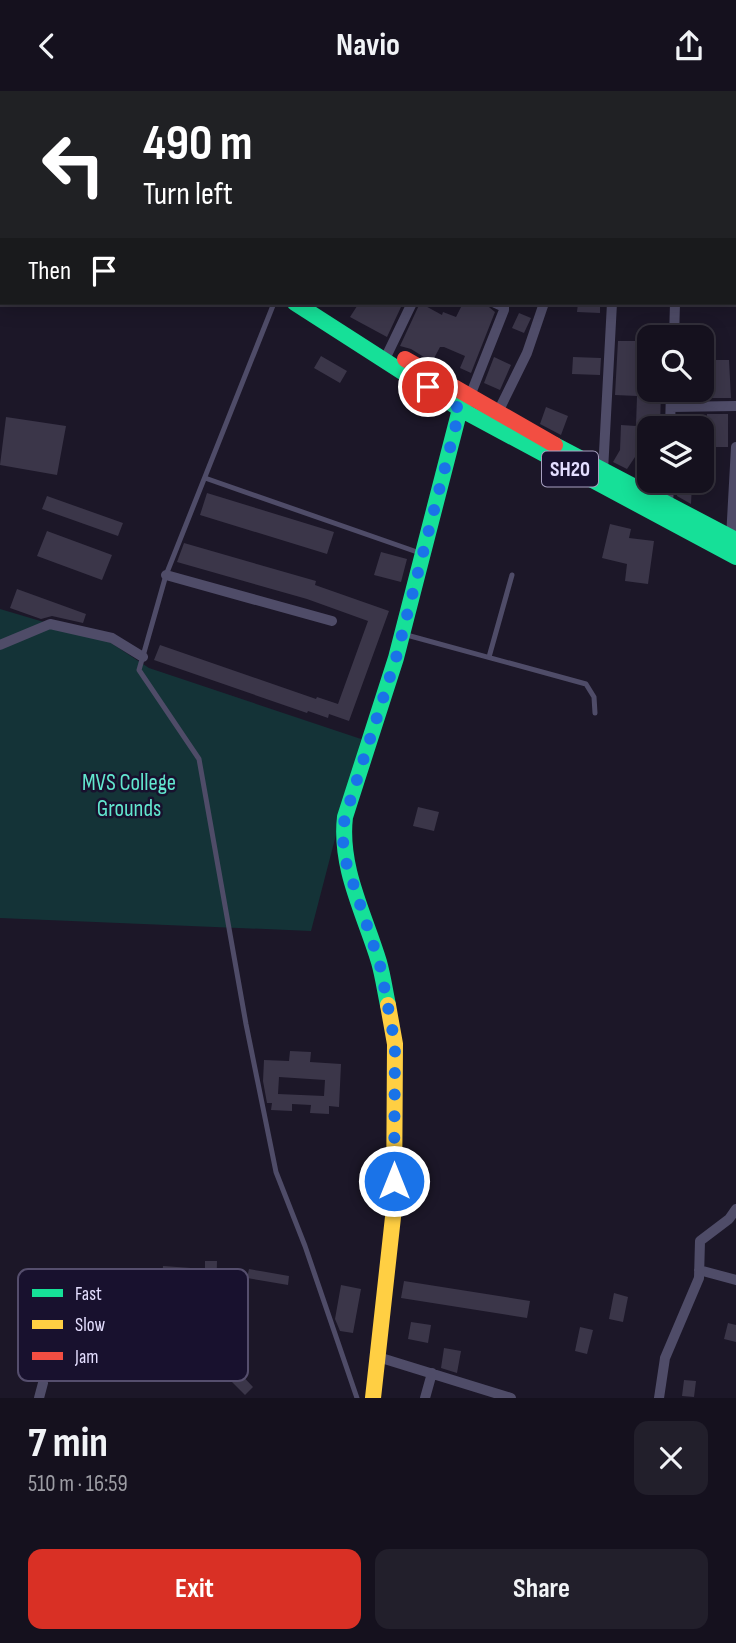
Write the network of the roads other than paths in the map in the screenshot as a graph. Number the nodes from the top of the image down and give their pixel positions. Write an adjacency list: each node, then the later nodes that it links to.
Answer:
1 (273, 305): 19 (lane)
2 (299, 305): 10 (street, SH20)
3 (319, 305): 10 (street, SH20)
4 (411, 305): 10 (street)
5 (500, 305): 11 (street)
6 (543, 305): 15 (street)
7 (611, 305): 18 (street)
8 (675, 305): 9 (street)
9 (674, 325)
10 (387, 355): 11 (street, SH20)
11 (465, 402): 15 (street, SH20); 21 (street, SH20); 23 (street)
12 (671, 402): 14 (street)
13 (736, 406): 14 (street)
14 (671, 407): 16 (street)
15 (498, 412): 18 (street, SH20)
16 (671, 416)
17 (736, 447): 22 (street)
18 (603, 471): 21 (street, SH20)
19 (205, 478): 23 (lane); 25 (lane)
20 (669, 493): 21 (street)
21 (668, 514): 22 (street, SH20); 24 (street, SH20)
22 (734, 539)
23 (422, 554): 28 (street)
24 (736, 557)
25 (166, 575): 27 (street); 30 (lane)
26 (512, 575): 31 (lane)
27 (332, 621)
28 (403, 633): 31 (lane); 36 (street)
29 (0, 645): 30 (street)
30 (144, 657): 40 (lane)
31 (489, 657): 32 (lane)
32 (595, 713)
33 (736, 1209): 34 (street)
34 (699, 1271): 35 (street); 44 (street)
35 (736, 1280)
36 (378, 1356): 37 (street); 41 (street)
37 (432, 1373): 42 (street); 43 (street)
38 (44, 1383): 39 (street)
39 (39, 1398)
40 (357, 1398)
41 (373, 1398)
42 (425, 1398)
43 (510, 1398)
44 (659, 1398)

